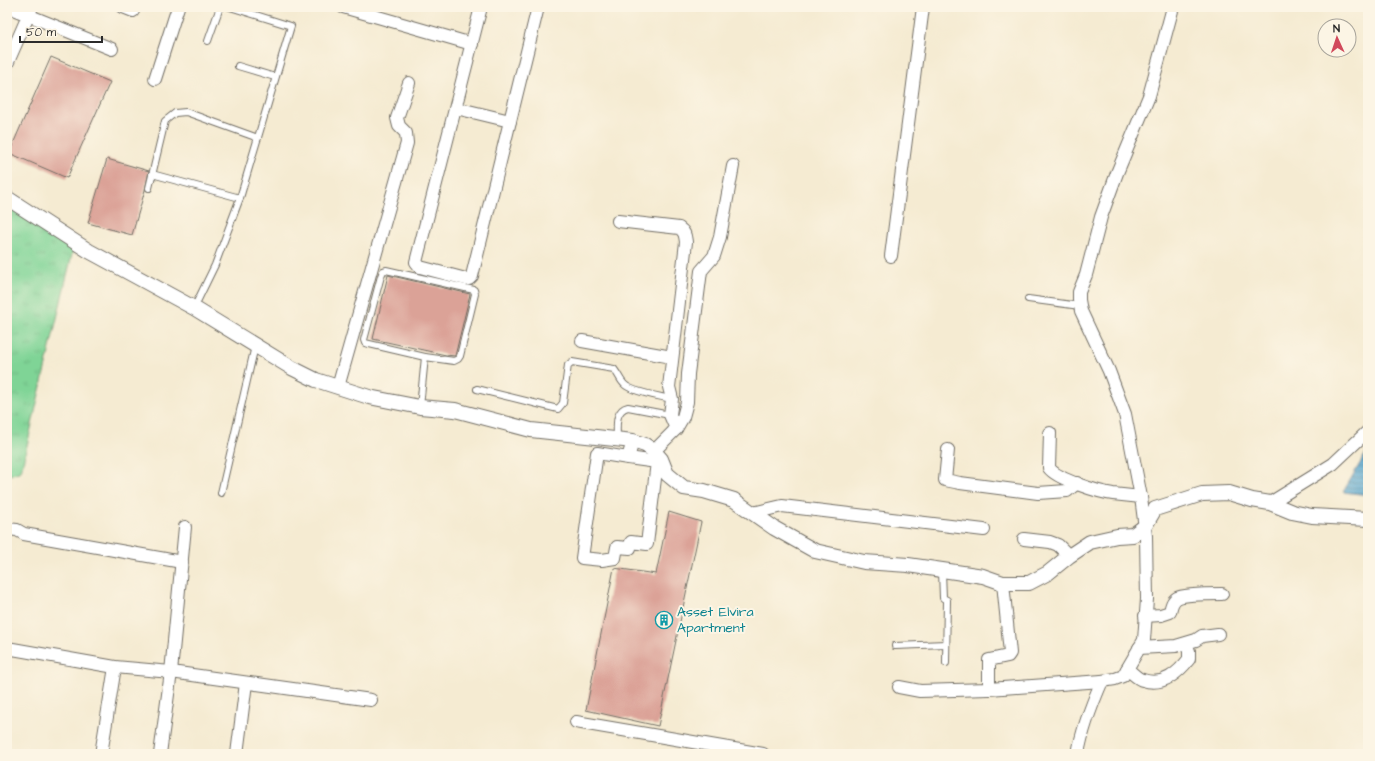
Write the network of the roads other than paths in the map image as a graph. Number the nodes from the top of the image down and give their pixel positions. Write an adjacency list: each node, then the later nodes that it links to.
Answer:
1 (8, 7): 11 (street)
2 (178, 7): 18 (street)
3 (220, 7): 12 (lane)
4 (230, 7): 17 (lane)
5 (343, 7): 10 (street)
6 (481, 7): 13 (street)
7 (538, 7): 21 (street)
8 (923, 7): 29 (street)
9 (1173, 7): 31 (street)
10 (367, 10): 13 (street)
11 (30, 11): 14 (street); 15 (street)
12 (208, 41)
13 (472, 44): 20 (street)
14 (112, 49)
15 (7, 64)
16 (238, 66): 17 (lane)
17 (275, 77): 22 (lane)
18 (155, 79)
19 (409, 83): 37 (street)
20 (456, 108): 21 (street); 21 (street)
21 (510, 121)
22 (258, 138): 24 (lane); 27 (lane)
23 (733, 166): 42 (street)
24 (152, 174): 25 (lane); 27 (lane)
25 (149, 188)
26 (7, 198): 32 (street)
27 (240, 198): 32 (lane)
28 (618, 221): 36 (street)
29 (891, 256)
30 (1028, 299): 31 (lane)
31 (1080, 306): 52 (street)
32 (194, 308): 34 (street)
33 (582, 341): 36 (street)
34 (255, 346): 37 (street); 51 (lane)
35 (425, 356): 35 (lane); 40 (lane)
36 (672, 357): 39 (street)
37 (338, 387): 40 (street)
38 (477, 389): 39 (lane)
39 (672, 399): 41 (street)
40 (420, 407): 45 (street)
41 (670, 415): 42 (street); 45 (lane)
42 (676, 429): 48 (street)
43 (1368, 431): 53 (street)
44 (1050, 433): 50 (street)
45 (617, 439): 46 (street)
46 (633, 441): 48 (street); 49 (street)
47 (948, 450): 50 (street)
48 (654, 451): 54 (street)
49 (628, 458): 49 (street)
50 (1077, 483): 52 (street)
51 (221, 493)
52 (1141, 497): 56 (street)
53 (1270, 502): 55 (street); 56 (street)
54 (753, 513): 59 (street); 63 (street)
55 (1368, 519)
56 (1145, 526): 61 (street); 66 (street)
57 (186, 527): 62 (street)
58 (7, 529): 62 (street)
59 (984, 530)
60 (1024, 539): 61 (street)
61 (1069, 556): 64 (street)
62 (182, 562): 76 (street)
63 (942, 571): 64 (street); 68 (lane)
64 (1003, 582): 80 (street)
65 (1222, 594): 66 (street)
66 (1145, 616): 72 (street)
67 (1218, 634): 69 (street)
68 (946, 644): 70 (lane); 73 (lane)
69 (1186, 644): 72 (street); 75 (street)
70 (896, 646)
71 (7, 648): 74 (street)
72 (1139, 648): 75 (street)
73 (946, 663)
74 (115, 667): 76 (street); 83 (street)
75 (1127, 669): 77 (street)
76 (171, 672): 78 (street); 84 (street)
77 (1102, 681): 80 (street); 87 (street)
78 (246, 684): 81 (street); 85 (street)
79 (899, 687): 80 (street)
80 (989, 689)
81 (371, 700)
82 (576, 722): 86 (street)
83 (101, 754)
84 (160, 754)
85 (237, 754)
86 (763, 754)
87 (1078, 754)

